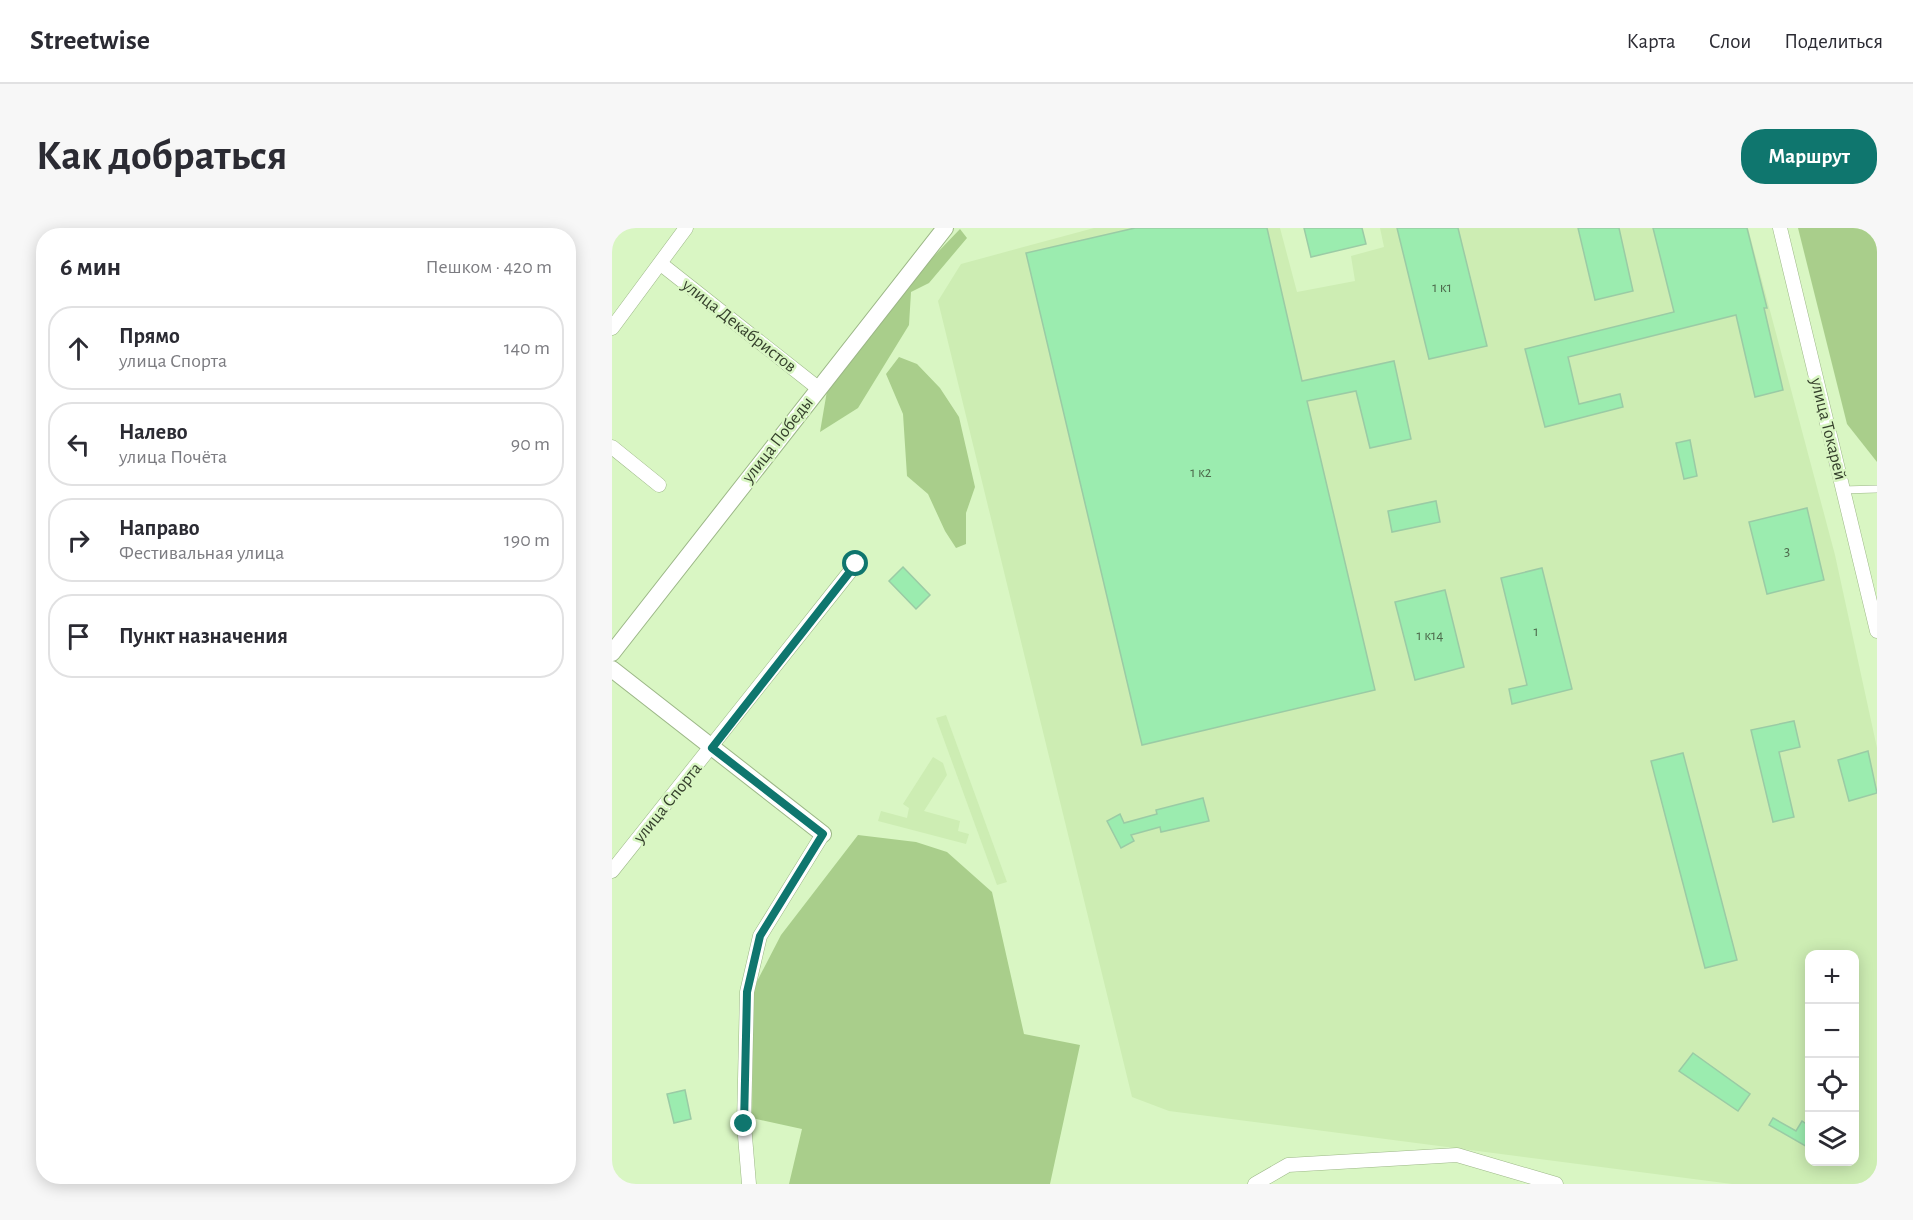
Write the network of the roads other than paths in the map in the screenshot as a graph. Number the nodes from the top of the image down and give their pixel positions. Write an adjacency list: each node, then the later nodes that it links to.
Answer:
1 (686, 228): 4 (street)
2 (945, 228): 6 (street, улица Победы)
3 (1780, 228): 10 (street, улица Токарей)
4 (661, 264): 5 (street); 6 (street, улица Декабристов)
5 (612, 328)
6 (818, 388): 13 (street, улица Победы)
7 (612, 447): 8 (street)
8 (659, 484)
9 (1877, 489): 10 (lane)
10 (1843, 490): 12 (street, улица Токарей)
11 (856, 564): 15 (street, улица Спорта)
12 (1877, 628)
13 (612, 653)
14 (612, 669): 15 (street)
15 (712, 748): 16 (street); 17 (street, улица Спорта)
16 (823, 834): 18 (street)
17 (612, 871)
18 (749, 1184)
19 (1255, 1184): 20 (street)
20 (1556, 1184)

